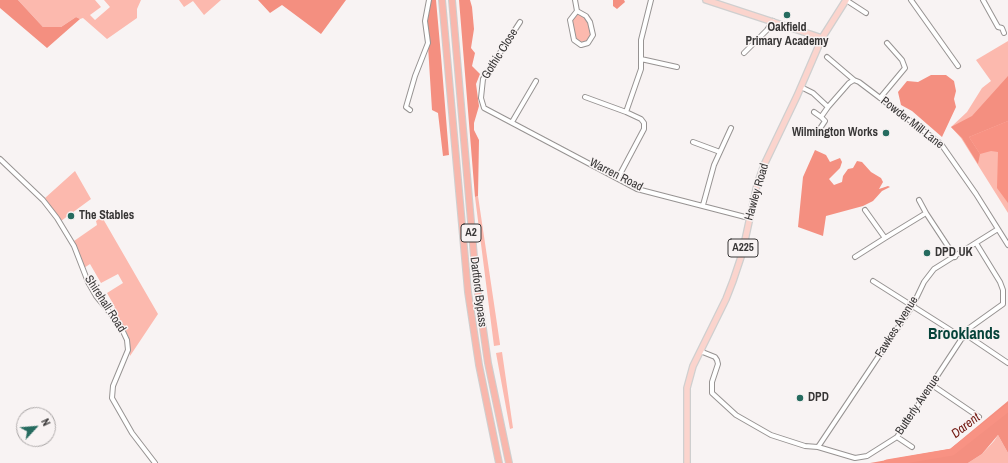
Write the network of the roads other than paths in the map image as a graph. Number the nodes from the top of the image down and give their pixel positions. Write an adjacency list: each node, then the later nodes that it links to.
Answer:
1 (429, 0): 29 (street)
2 (442, 0): 64 (highway, Dartford Bypass / A2)
3 (452, 0): 65 (highway, Dartford Bypass / A2)
4 (575, 0): 10 (street)
5 (651, 0): 19 (street)
6 (706, 0): 12 (main road)
7 (846, 0): 11 (street); 15 (main road, Hawley Road / A225)
8 (911, 0): 20 (street)
9 (983, 0): 14 (street)
10 (577, 11): 10 (street)
11 (866, 13)
12 (772, 21): 15 (main road); 17 (street)
13 (520, 22): 28 (street, Gothic Close)
14 (1004, 33)
15 (822, 38): 24 (main road, Hawley Road / A225)
16 (887, 43): 26 (street)
17 (744, 53)
18 (827, 57): 22 (street, Powder Mill Lane)
19 (641, 59): 21 (street); 30 (street)
20 (958, 66)
21 (677, 67)
22 (854, 80): 26 (street, Powder Mill Lane); 27 (street)
23 (536, 81): 33 (street)
24 (801, 87): 27 (street); 44 (main road, Hawley Road / A225)
25 (585, 97): 30 (street)
26 (880, 98): 45 (street, Powder Mill Lane)
27 (828, 107): 32 (street)
28 (486, 109): 33 (street, Warren Road)
29 (410, 110)
30 (626, 112): 39 (street)
31 (814, 112): 32 (street)
32 (821, 117): 35 (street)
33 (512, 122): 39 (street, Warren Road)
34 (731, 128): 37 (street)
35 (817, 132)
36 (693, 142): 37 (street)
37 (720, 152): 41 (street)
38 (0, 159): 63 (street, Shirehall Road)
39 (618, 178): 41 (street, Warren Road)
40 (919, 200): 43 (street)
41 (703, 205): 44 (street, Warren Road)
42 (866, 210): 46 (street)
43 (926, 213): 46 (street); 50 (street)
44 (749, 218): 56 (main road, Hawley Road / A225)
45 (998, 229): 47 (street, Fawkes Avenue); 48 (street, Powder Mill Lane)
46 (885, 238): 49 (street)
47 (976, 244): 50 (street, Fawkes Avenue); 52 (street)
48 (1008, 245)
49 (855, 257)
50 (955, 257): 53 (street, Fawkes Avenue)
51 (873, 281): 53 (street)
52 (1004, 304): 54 (street); 55 (street, Butterly Avenue)
53 (913, 305): 55 (street); 61 (street, Fawkes Avenue)
54 (1008, 306)
55 (964, 336): 57 (street); 58 (street, Butterly Avenue)
56 (700, 351): 61 (street, Butterly Avenue); 66 (main road, Hawley Road / A225)
57 (1008, 363)
58 (932, 385): 59 (street); 60 (street, Butterly Avenue)
59 (979, 417)
60 (897, 437): 61 (street, Butterly Avenue); 62 (street)
61 (818, 447)
62 (912, 447)
63 (154, 463)
64 (499, 463)
65 (509, 463)
66 (687, 463)

